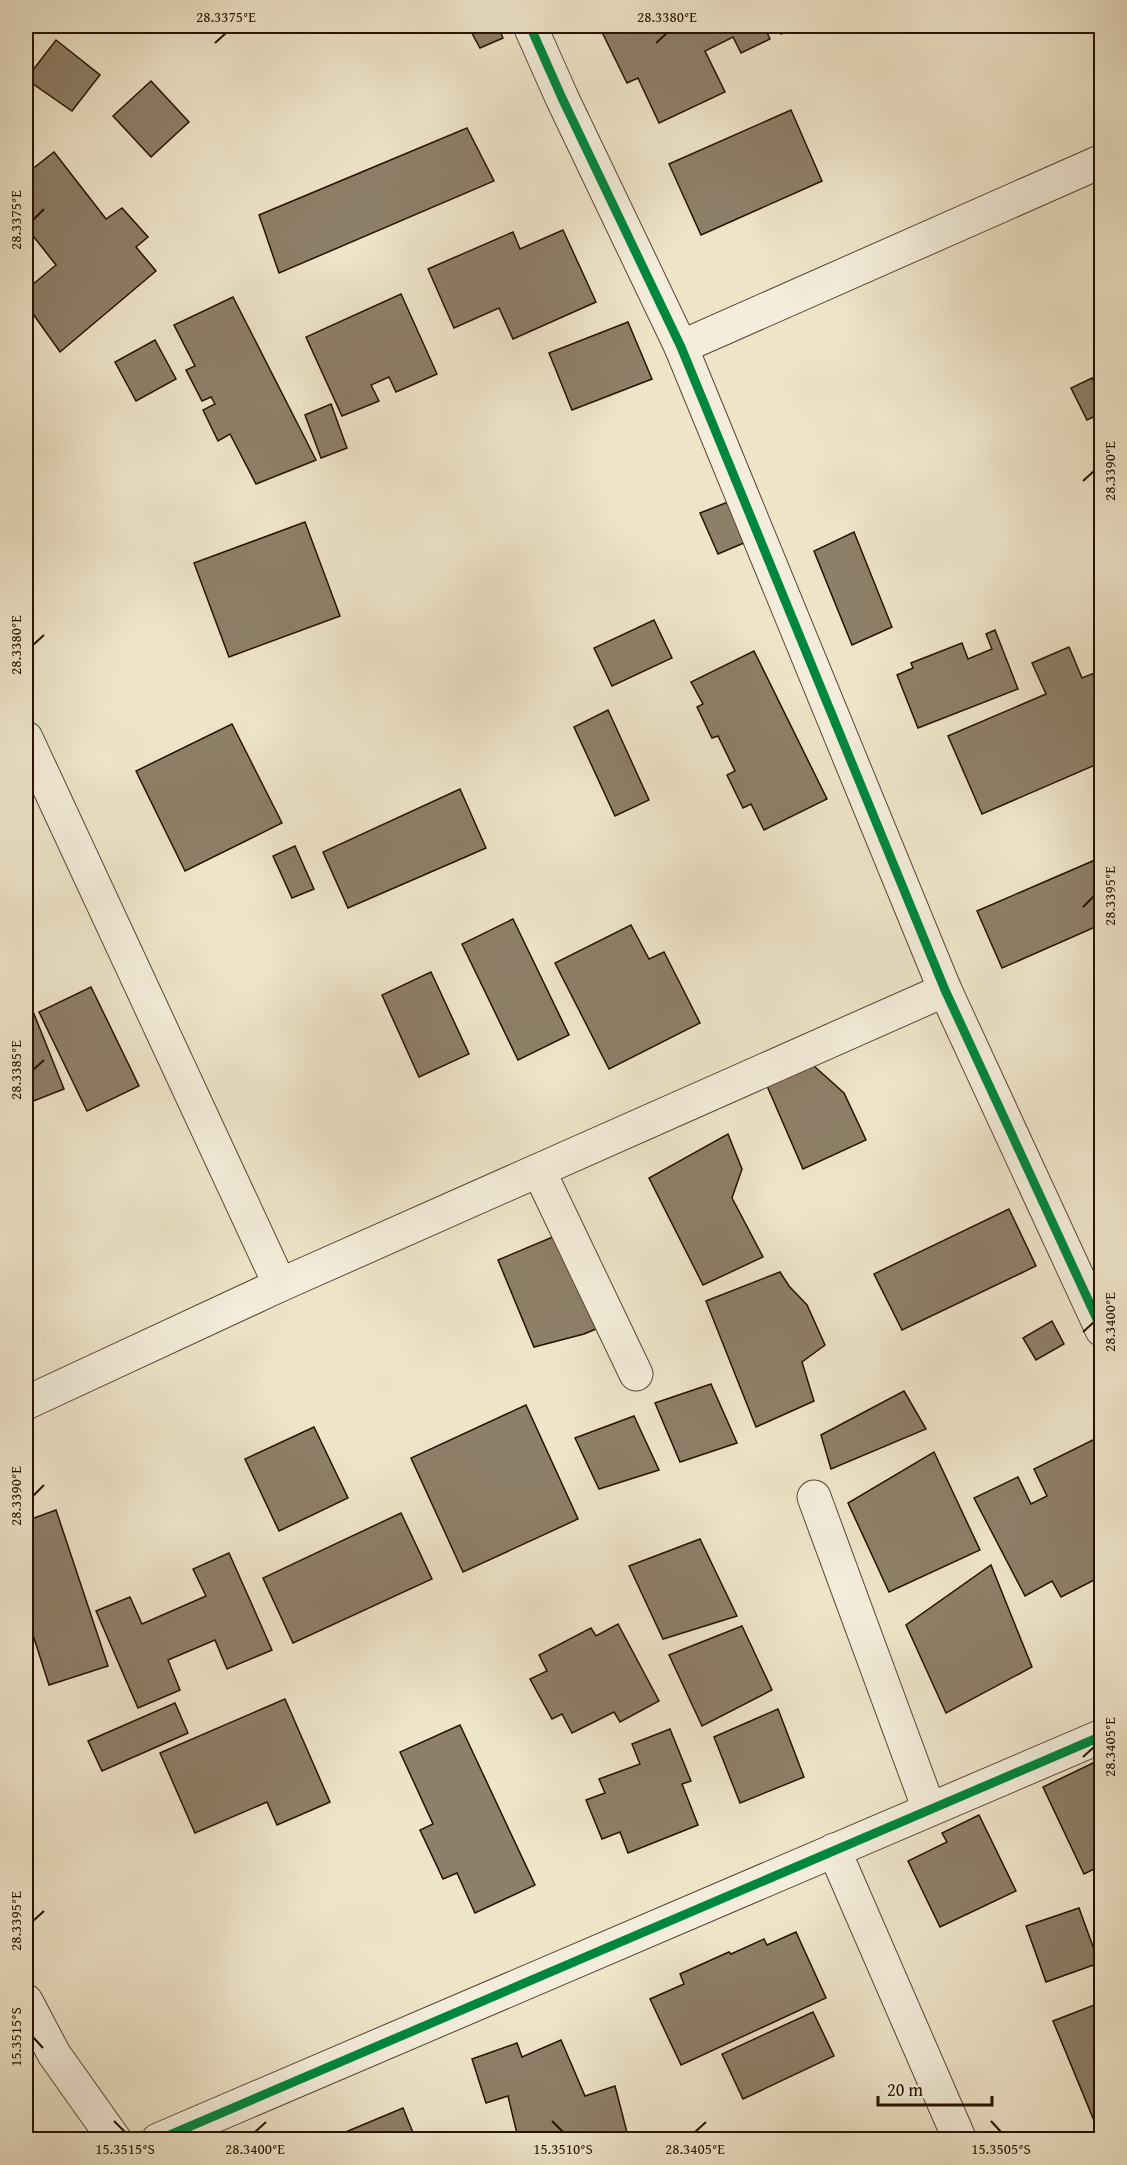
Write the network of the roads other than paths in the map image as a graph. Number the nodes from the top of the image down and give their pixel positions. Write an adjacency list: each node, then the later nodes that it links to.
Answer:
1 (530, 26): 3 (street)
2 (1101, 161): 3 (street)
3 (681, 347): 5 (street)
4 (26, 738): 7 (street)
5 (945, 990): 6 (street); 8 (street)
6 (539, 1171): 7 (street); 9 (street)
7 (280, 1285): 10 (street)
8 (1101, 1330)
9 (636, 1374)
10 (26, 1403)
11 (814, 1497): 13 (street)
12 (1101, 1736): 13 (street)
13 (929, 1809): 14 (street)
14 (834, 1850): 17 (street); 18 (street)
15 (26, 2001): 16 (street)
16 (115, 2139)
17 (158, 2139)
18 (960, 2139)

